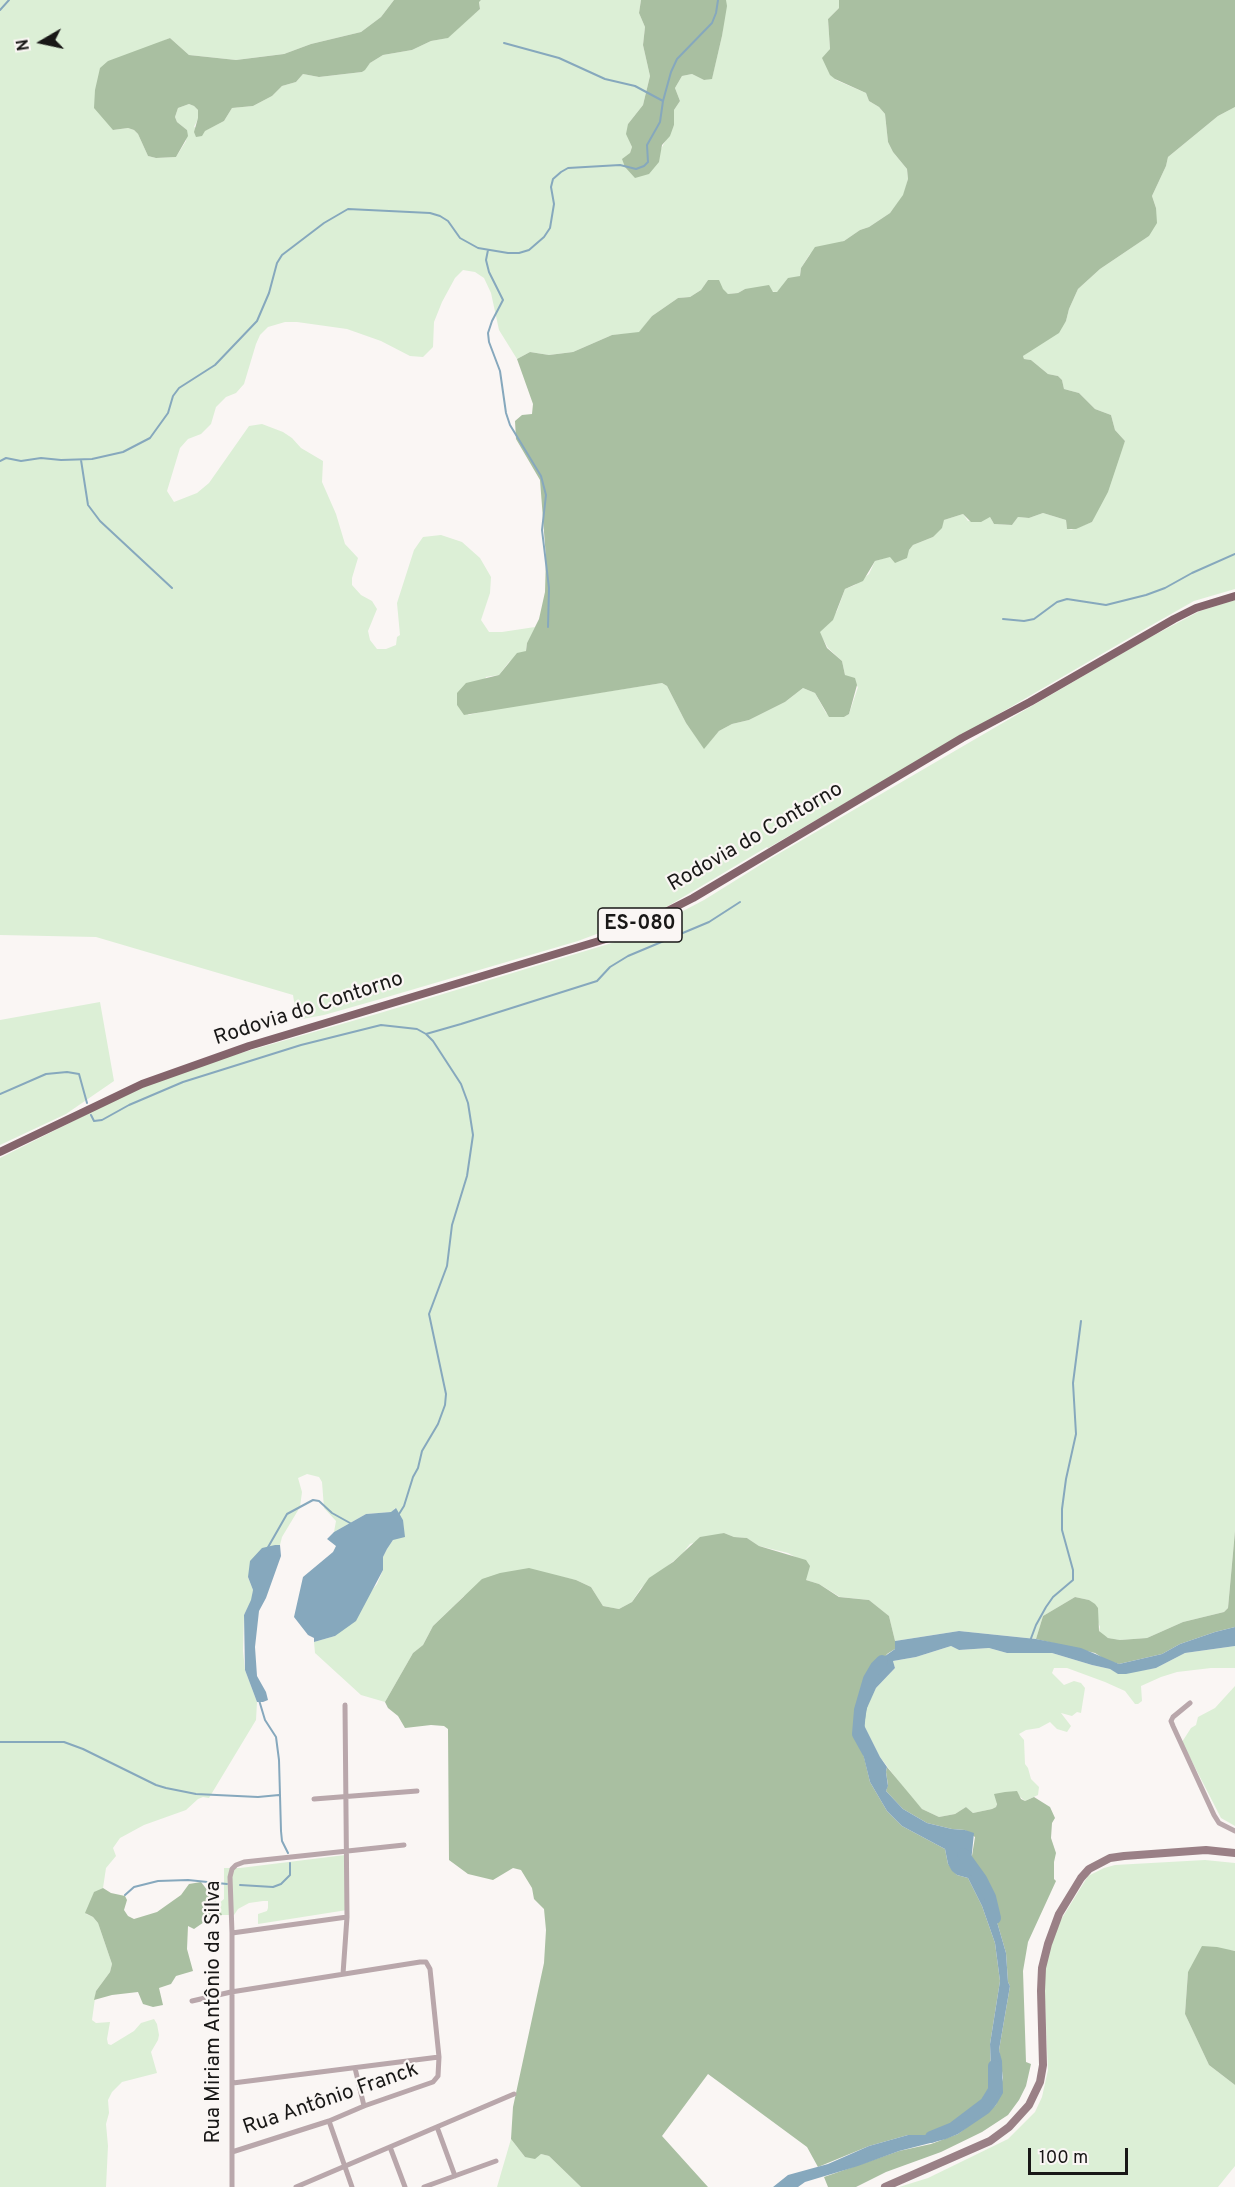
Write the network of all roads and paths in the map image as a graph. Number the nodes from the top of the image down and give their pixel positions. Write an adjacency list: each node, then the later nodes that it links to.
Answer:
1 (1235, 596): 2 (main road, Rodovia do Contorno / ES-080)
2 (0, 1152)
3 (1190, 1703): 8 (street)
4 (345, 1705): 6 (street)
5 (417, 1791): 6 (street)
6 (345, 1797): 7 (street); 10 (street)
7 (314, 1799)
8 (1235, 1831)
9 (404, 1845): 10 (street, Rua Miriam Antônio da Silva)
10 (345, 1852): 12 (street); 13 (street, Rua Miriam Antônio da Silva)
11 (1235, 1853): 34 (main road)
12 (347, 1917): 13 (street); 14 (street)
13 (232, 1933): 15 (street, Rua Miriam Antônio da Silva)
14 (343, 1974): 15 (street); 17 (street)
15 (231, 1992): 16 (street); 19 (street, Rua Miriam Antônio da Silva)
16 (192, 2001)
17 (439, 2056): 18 (street); 21 (street, Rua Antônio Franck)
18 (355, 2068): 19 (street); 21 (street)
19 (232, 2083): 25 (street, Rua Miriam Antônio da Silva)
20 (514, 2094): 23 (street)
21 (364, 2106): 22 (street, Rua Antônio Franck)
22 (329, 2121): 25 (street, Rua Antônio Franck); 27 (street)
23 (437, 2127): 24 (street); 28 (street)
24 (390, 2147): 27 (street); 32 (street)
25 (232, 2152): 29 (street, Rua Miriam Antônio da Silva)
26 (496, 2161): 28 (street)
27 (345, 2166): 30 (street); 31 (street)
28 (455, 2176): 33 (street)
29 (232, 2187)
30 (296, 2187)
31 (352, 2187)
32 (405, 2187)
33 (424, 2187)
34 (885, 2187)

